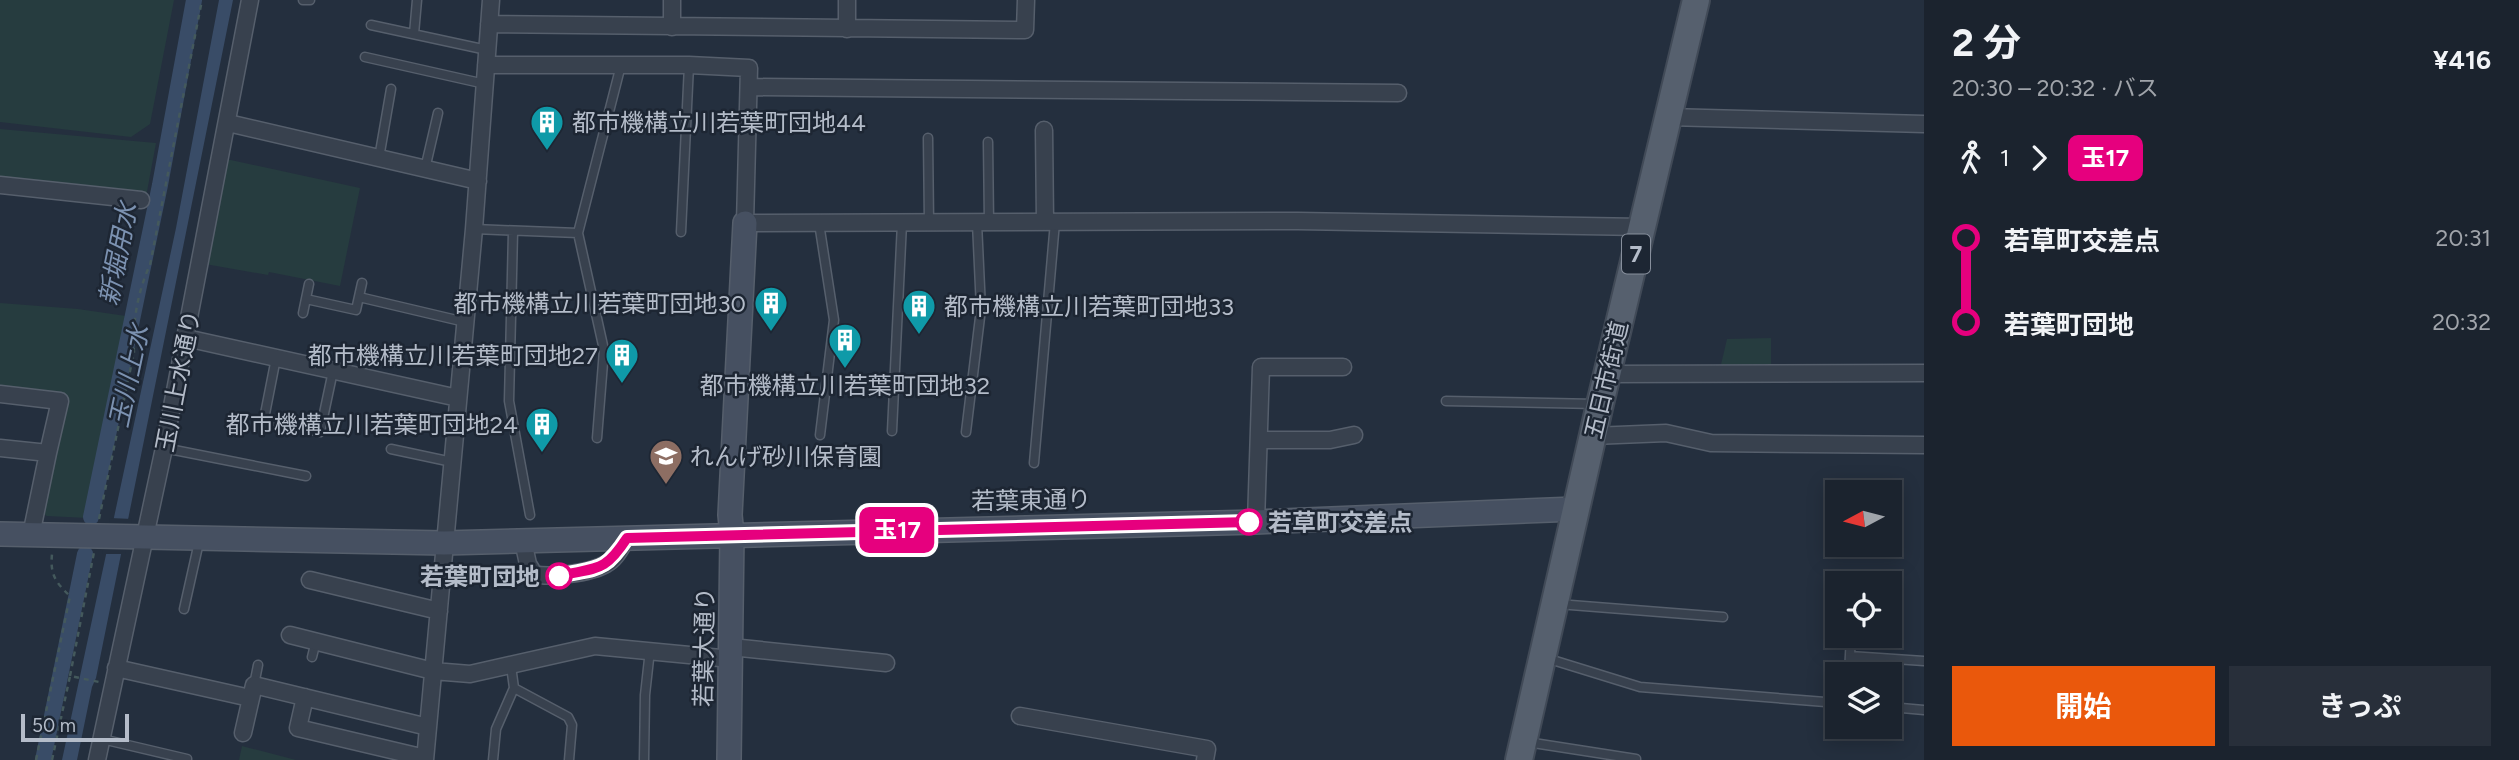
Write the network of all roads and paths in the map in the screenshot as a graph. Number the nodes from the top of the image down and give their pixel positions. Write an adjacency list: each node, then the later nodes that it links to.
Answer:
1 (202, 0): 84 (path)
2 (250, 0): 26 (street, 玉川上水通り)
3 (303, 0): 4 (lane)
4 (310, 0)
5 (417, 0): 15 (lane)
6 (491, 0): 11 (street)
7 (672, 0): 13 (street)
8 (847, 0): 14 (street)
9 (1026, 0): 14 (street)
10 (1696, 0): 25 (main road, 五日市街道 / 7)
11 (489, 24): 13 (street); 17 (street)
12 (371, 25): 15 (lane)
13 (672, 27): 14 (street)
14 (846, 29)
15 (414, 34): 17 (lane)
16 (365, 57): 20 (lane)
17 (486, 57): 18 (street); 20 (street)
18 (621, 65): 19 (street); 46 (lane)
19 (689, 65): 21 (street); 45 (lane)
20 (485, 83): 33 (street)
21 (748, 86): 23 (street); 37 (street)
22 (391, 89): 31 (lane)
23 (1398, 93)
24 (438, 113): 32 (lane)
25 (1668, 117): 27 (street); 42 (main road, 五日市街道 / 7)
26 (228, 123): 31 (street); 53 (street, 玉川上水通り)
27 (1924, 124)
28 (1044, 130): 36 (street)
29 (928, 138): 40 (lane)
30 (988, 142): 41 (lane)
31 (379, 158): 32 (street)
32 (425, 169): 33 (street)
33 (478, 181): 43 (street)
34 (0, 186): 35 (street)
35 (141, 200)
36 (1050, 222): 41 (street); 42 (street); 76 (lane)
37 (745, 223): 38 (street); 83 (street, 若葉大通り)
38 (819, 223): 39 (street); 65 (lane)
39 (902, 223): 40 (street); 63 (lane)
40 (929, 223): 41 (street)
41 (983, 223): 64 (lane)
42 (1643, 227): 58 (main road, 五日市街道 / 7)
43 (474, 229): 44 (lane); 52 (street)
44 (513, 232): 46 (lane); 79 (lane)
45 (681, 232)
46 (578, 233): 68 (lane)
47 (362, 283): 49 (lane)
48 (309, 284): 50 (lane)
49 (359, 297): 50 (lane); 52 (lane)
50 (306, 299): 51 (lane)
51 (303, 313)
52 (465, 322): 60 (street)
53 (186, 338): 54 (street); 72 (street, 玉川上水通り)
54 (276, 358): 56 (street); 56 (lane)
55 (1343, 367): 69 (street)
56 (333, 371): 60 (street)
57 (1924, 373): 58 (street)
58 (1608, 374): 62 (main road, 五日市街道 / 7)
59 (0, 394): 74 (street)
60 (458, 398): 75 (street)
61 (1446, 401): 62 (lane)
62 (1600, 404): 67 (main road, 五日市街道 / 7)
63 (892, 431)
64 (966, 432)
65 (820, 435)
66 (1354, 435): 69 (street)
67 (1593, 436): 70 (street); 78 (main road, 五日市街道 / 7)
68 (597, 438)
69 (1260, 440): 80 (street)
70 (1924, 445)
71 (0, 448): 74 (street)
72 (164, 448): 77 (lane); 85 (street, 玉川上水通り)
73 (391, 449): 75 (lane)
74 (48, 453): 82 (street)
75 (452, 462): 89 (street)
76 (1034, 463)
77 (306, 476)
78 (1576, 509): 80 (street, 若葉東通り); 92 (main road, 五日市街道 / 7)
79 (530, 515)
80 (1256, 522): 83 (street, 若葉東通り)
81 (0, 534): 82 (street, 若葉東通り)
82 (31, 535): 84 (street, 若葉東通り)
83 (732, 535): 86 (street, 若葉東通り); 99 (street, 若葉大通り)
84 (98, 536): 85 (street, 若葉東通り); 109 (path)
85 (137, 538): 87 (street, 若葉東通り); 107 (street, 玉川上水通り)
86 (627, 538): 88 (street, 若葉東通り); 88 (street)
87 (200, 539): 89 (street, 若葉東通り); 93 (lane)
88 (523, 541): 89 (street, 若葉東通り)
89 (444, 543): 94 (street)
90 (52, 549): 125 (path)
91 (310, 580): 94 (street)
92 (1556, 603): 95 (lane); 101 (main road, 五日市街道 / 7)
93 (184, 609)
94 (439, 611): 108 (street)
95 (1723, 617)
96 (290, 635): 108 (street)
97 (1850, 648): 100 (lane)
98 (650, 650): 99 (street); 106 (street); 130 (lane)
99 (731, 653): 104 (street); 131 (street, 若葉大通り)
100 (1850, 656): 102 (lane); 103 (lane)
101 (1543, 657): 114 (lane); 121 (main road, 五日市街道 / 7)
102 (1924, 661)
103 (1850, 662)
104 (886, 663)
105 (258, 665): 112 (lane)
106 (511, 666): 108 (street); 111 (lane)
107 (116, 668): 112 (street); 120 (street, 玉川上水通り)
108 (433, 671): 118 (street)
109 (70, 676): 110 (path); 126 (path)
110 (102, 682)
111 (514, 688): 128 (lane); 129 (lane)
112 (252, 691): 113 (street); 119 (street)
113 (305, 697): 118 (street); 123 (street)
114 (1825, 702)
115 (1902, 708): 116 (lane)
116 (1924, 710)
117 (1020, 716): 132 (street)
118 (428, 727): 123 (street)
119 (243, 733)
120 (102, 739): 122 (lane); 127 (street, 玉川上水通り)
121 (1522, 751): 124 (lane)
122 (187, 759)
123 (425, 759)
124 (1636, 759)
125 (36, 760)
126 (52, 760)
127 (97, 760)
128 (493, 760)
129 (569, 760)
130 (644, 760)
131 (729, 760)
132 (1205, 760)

